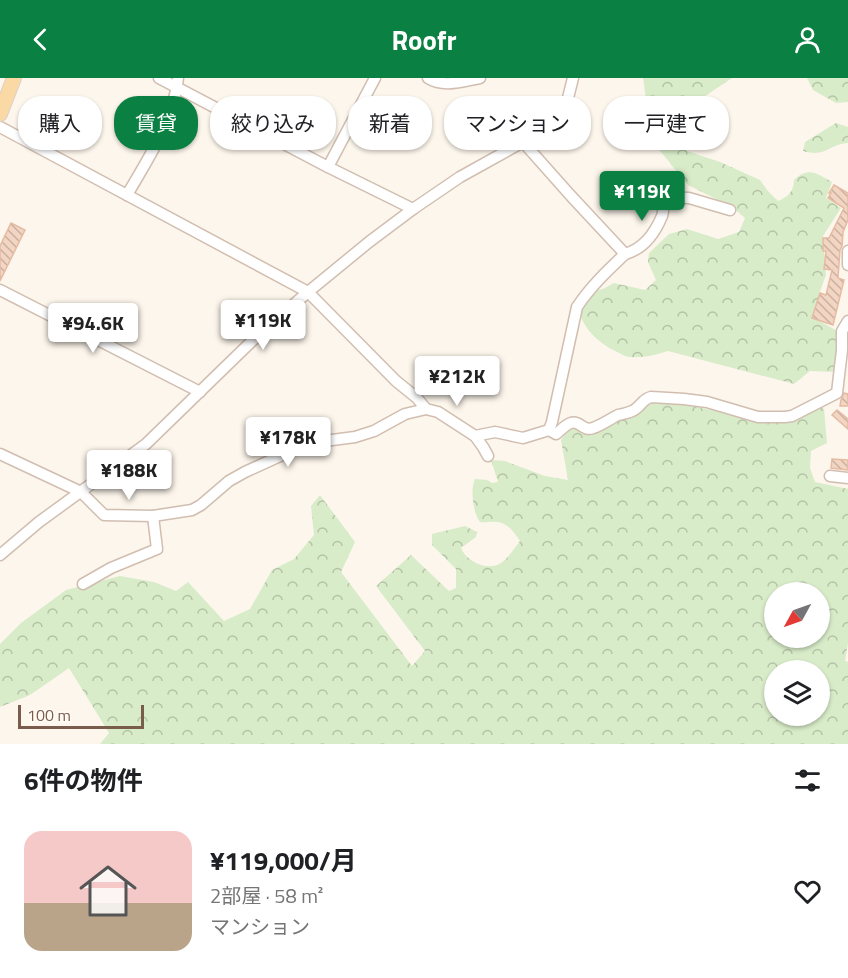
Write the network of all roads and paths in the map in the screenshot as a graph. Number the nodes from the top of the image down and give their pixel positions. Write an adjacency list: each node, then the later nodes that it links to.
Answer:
1 (14, 78): 9 (main road)
2 (159, 78): 7 (street)
3 (375, 78): 13 (street)
4 (428, 78): 5 (street)
5 (480, 78)
6 (573, 78): 8 (street)
7 (178, 83): 13 (street); 14 (street)
8 (568, 96)
9 (0, 114)
10 (0, 127): 14 (street)
11 (509, 150): 15 (street)
12 (530, 150): 18 (street)
13 (328, 167): 15 (street)
14 (127, 195): 21 (street)
15 (413, 209): 21 (street)
16 (730, 210): 18 (street)
17 (848, 251): 19 (street)
18 (625, 254): 25 (street)
19 (848, 265)
20 (0, 290): 23 (street)
21 (308, 292): 23 (street); 24 (street)
22 (848, 321): 25 (street)
23 (200, 392): 31 (street)
24 (426, 408): 26 (street); 32 (street)
25 (549, 430): 26 (street)
26 (475, 436): 28 (street)
27 (0, 454): 31 (street)
28 (488, 456)
29 (830, 476): 30 (street)
30 (848, 478)
31 (81, 492): 32 (street); 33 (street)
32 (153, 516): 34 (street)
33 (0, 555)
34 (83, 584)

